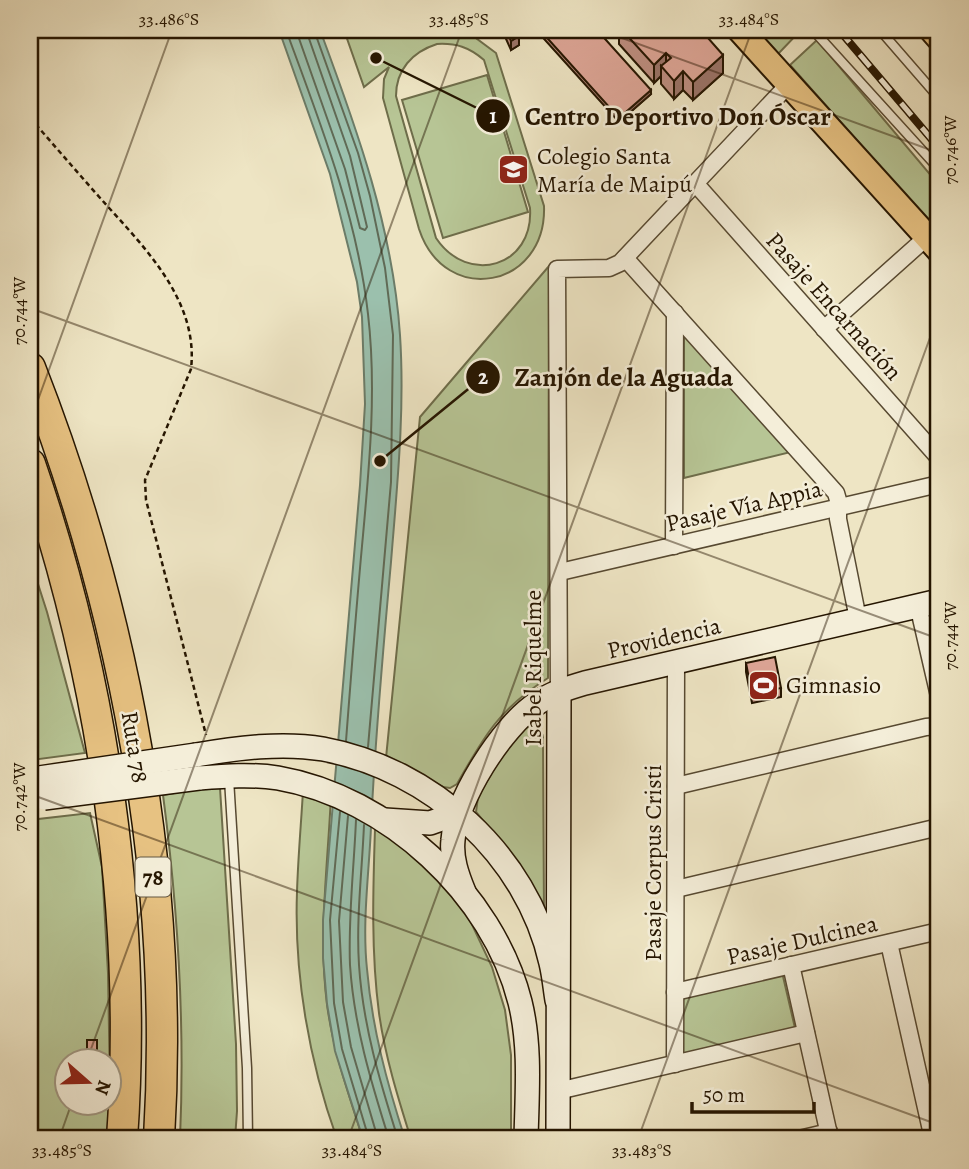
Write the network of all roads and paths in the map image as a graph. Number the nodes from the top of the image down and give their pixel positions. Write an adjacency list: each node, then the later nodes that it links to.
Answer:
1 (740, 30): 7 (main road)
2 (813, 30): 11 (lane)
3 (841, 30): 10 (path)
4 (880, 30): 8 (lane)
5 (932, 30): 6 (main road)
6 (939, 38)
7 (789, 84): 12 (street); 13 (main road)
8 (939, 98)
9 (30, 118): 31 (path)
10 (939, 145)
11 (939, 169)
12 (695, 183): 14 (street); 16 (street, Pasaje Encarnación)
13 (933, 243): 16 (street)
14 (625, 258): 15 (street); 24 (street, Isabel Riquelme)
15 (675, 313): 22 (street); 23 (street)
16 (824, 329): 19 (street, Pasaje Encarnación)
17 (30, 354): 18 (highway, Ruta 78)
18 (33, 377): 50 (highway, Ruta 78 / 78)
19 (939, 458)
20 (30, 464): 49 (highway, Ruta 78 / 78)
21 (939, 484): 22 (street, Pasaje Vía Appia)
22 (838, 508): 23 (street, Pasaje Vía Appia); 26 (street)
23 (674, 546): 24 (street, Pasaje Vía Appia)
24 (560, 572): 28 (street, Isabel Riquelme)
25 (929, 603): 26 (main road, Providencia); 29 (street)
26 (858, 619): 27 (main road, Providencia)
27 (676, 662): 28 (main road, Providencia); 33 (street, Pasaje Corpus Cristi)
28 (559, 691): 35 (main road, Providencia); 44 (main road, Isabel Riquelme)
29 (939, 696)
30 (939, 726): 33 (street)
31 (201, 758): 32 (main road); 34 (main road, bridge); 35 (main road)
32 (228, 776): 36 (main road); 51 (lane)
33 (676, 786): 38 (street, Pasaje Corpus Cristi)
34 (35, 789)
35 (458, 813): 36 (main road); 39 (main road, Providencia); 44 (main road)
36 (380, 819): 39 (main road)
37 (939, 827): 38 (street)
38 (676, 889): 43 (street, Pasaje Corpus Cristi)
39 (464, 892): 52 (main road)
40 (939, 931): 41 (street, Pasaje Dulcinea)
41 (889, 943): 42 (street, Pasaje Dulcinea); 55 (street)
42 (791, 965): 43 (street, Pasaje Dulcinea); 45 (street)
43 (675, 992): 46 (street, Pasaje Corpus Cristi)
44 (557, 1000): 47 (main road, Isabel Riquelme)
45 (806, 1033): 46 (street); 48 (street)
46 (675, 1064): 47 (street)
47 (558, 1091): 53 (main road, Isabel Riquelme)
48 (830, 1136): 54 (street)
49 (122, 1139)
50 (159, 1139)
51 (248, 1139)
52 (526, 1139)
53 (558, 1139)
54 (799, 1139)
55 (933, 1139)

